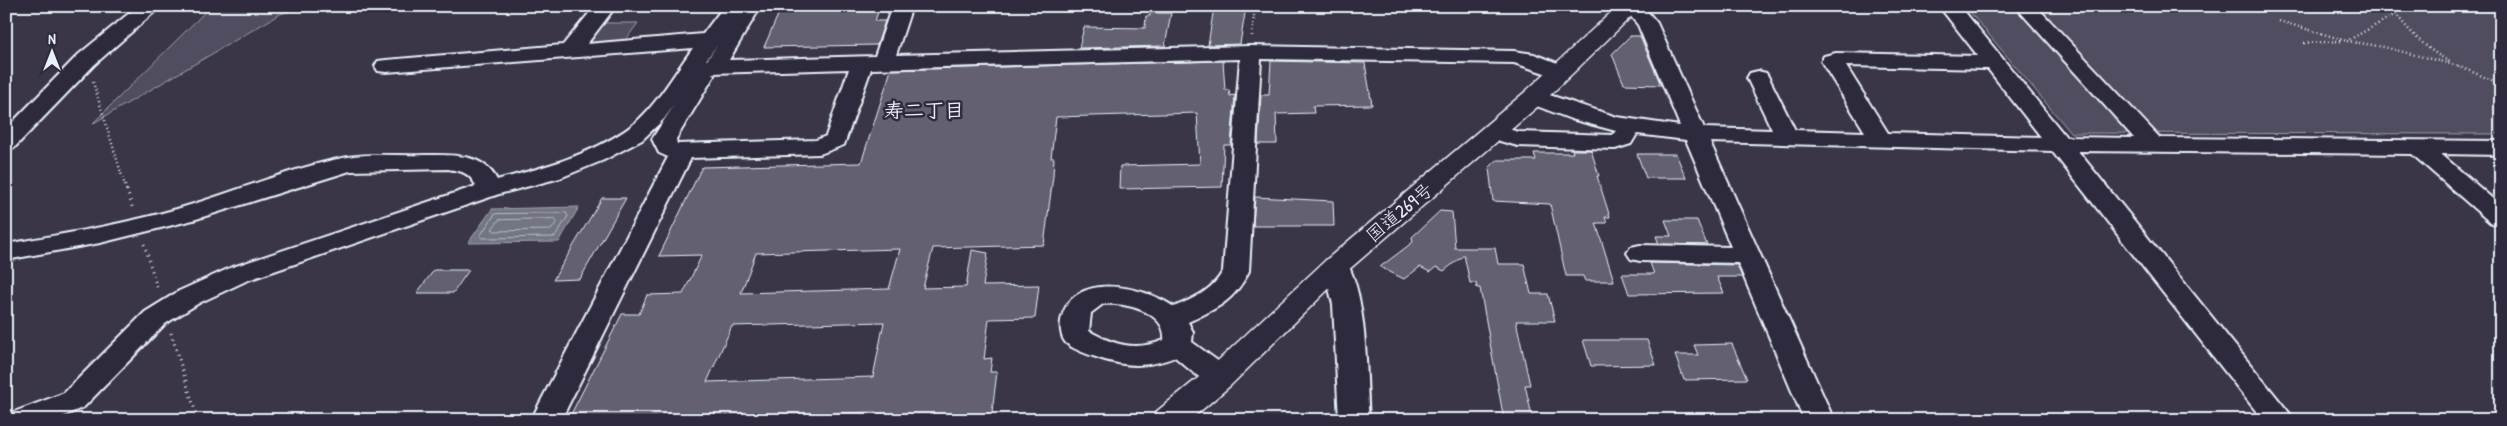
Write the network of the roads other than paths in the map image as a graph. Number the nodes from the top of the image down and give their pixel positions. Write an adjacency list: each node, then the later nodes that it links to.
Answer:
1 (151, 6): 24 (street)
2 (606, 6): 10 (street)
3 (734, 6): 9 (street)
4 (751, 6): 15 (street)
5 (902, 6): 12 (street)
6 (1632, 6): 16 (highway, 国道269号); 21 (street)
7 (1949, 6): 13 (street)
8 (2025, 6): 26 (street)
9 (710, 40): 10 (street); 15 (street)
10 (570, 51): 14 (street)
11 (1251, 52): 12 (street); 16 (street); 36 (street)
12 (872, 62): 15 (street); 28 (street)
13 (1995, 63): 23 (street); 25 (street)
14 (386, 66)
15 (704, 66): 28 (street); 30 (street)
16 (1560, 72): 18 (highway, 国道269号)
17 (1758, 78): 22 (street)
18 (1534, 97): 19 (street); 20 (highway, 国道269号)
19 (1630, 126): 20 (street); 21 (street)
20 (1493, 132): 35 (highway, 国道269号)
21 (1697, 135): 22 (street); 34 (street)
22 (1787, 138): 23 (street)
23 (1881, 140): 25 (street)
24 (6, 143)
25 (2059, 144): 26 (street); 44 (street)
26 (2154, 144): 27 (street)
27 (2418, 147): 29 (street); 31 (street)
28 (683, 150): 40 (street)
29 (2496, 151)
30 (490, 189): 32 (street); 39 (street)
31 (2501, 219)
32 (6, 252)
33 (1640, 253): 34 (street)
34 (1748, 254): 43 (street)
35 (1336, 266): 38 (highway, 国道269号); 42 (street)
36 (1172, 318): 37 (street); 37 (street)
37 (1178, 345): 38 (street)
38 (1220, 377): 41 (highway, 国道269号)
39 (25, 420)
40 (546, 420)
41 (1168, 420)
42 (1354, 420)
43 (1819, 420)
44 (2280, 420)

